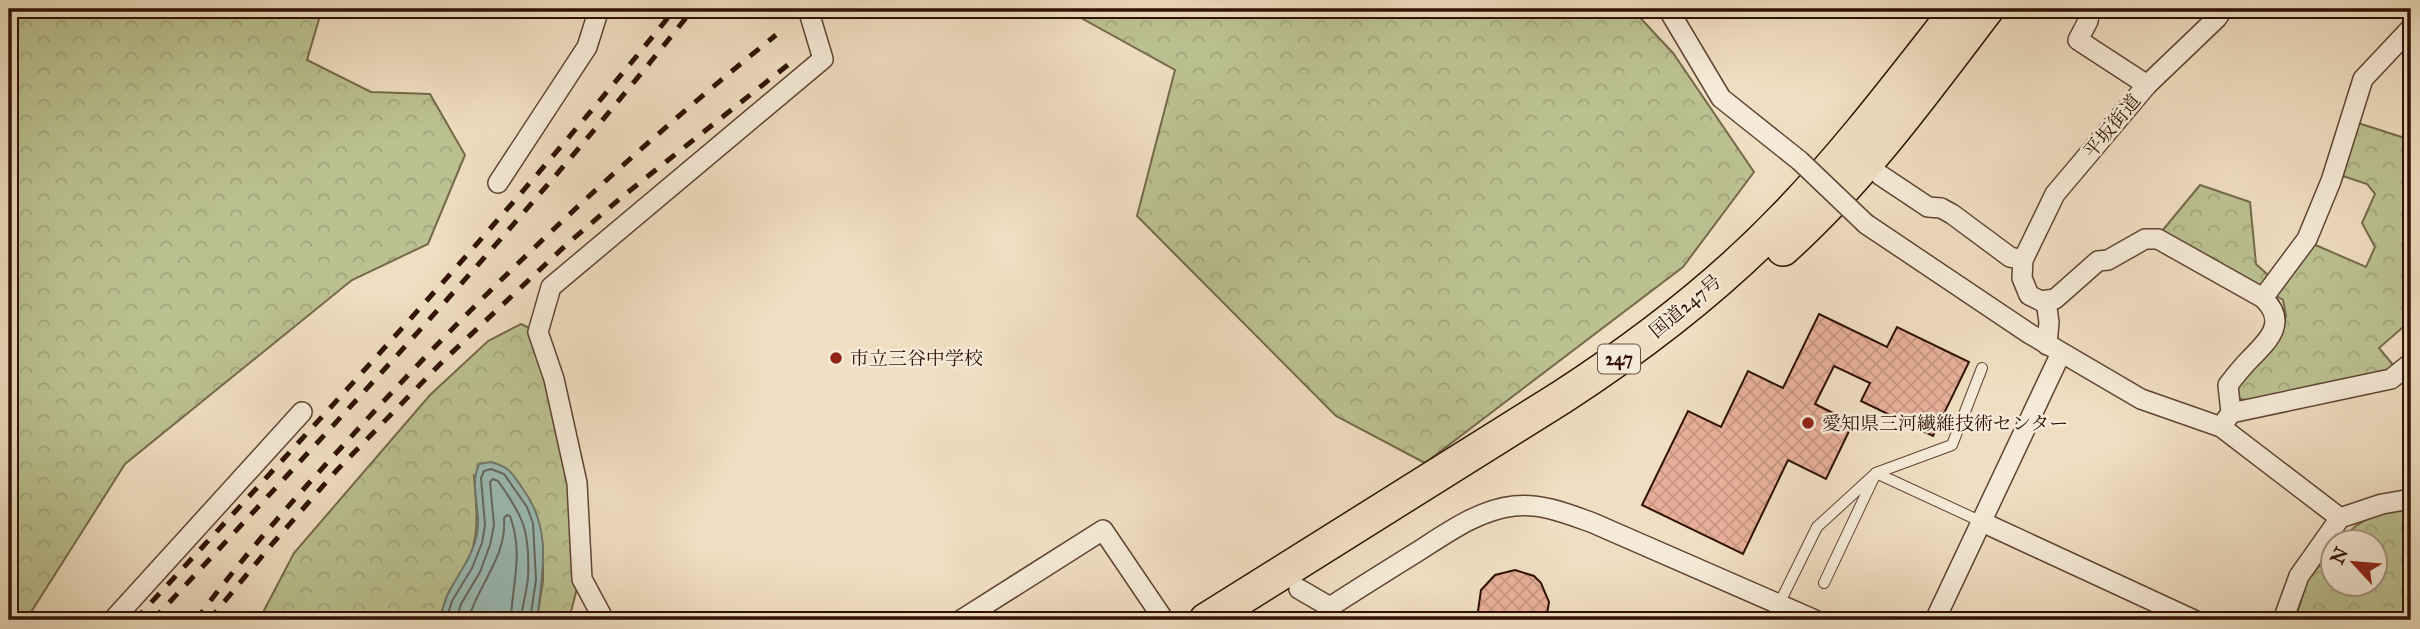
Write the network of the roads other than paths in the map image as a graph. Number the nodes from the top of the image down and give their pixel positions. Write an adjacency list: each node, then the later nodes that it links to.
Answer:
1 (599, 9): 11 (street)
2 (807, 9): 28 (street)
3 (1668, 9): 15 (street, bridge)
4 (1958, 9): 31 (highway, 国道247号 / 247)
5 (1987, 9): 25 (highway, 国道247号 / 247)
6 (2090, 9): 9 (street)
7 (2223, 9): 9 (street, 平坂街道)
8 (2411, 28): 13 (street)
9 (2147, 85): 12 (street, 平坂街道)
10 (1880, 175): 12 (street)
11 (498, 184)
12 (2023, 260): 14 (street)
13 (2263, 298): 14 (street); 19 (street)
14 (2046, 301): 15 (street)
15 (2054, 349): 19 (street); 23 (street)
16 (2411, 363): 19 (street)
17 (1982, 368): 20 (lane)
18 (302, 412): 27 (street)
19 (2226, 420): 22 (street)
20 (1877, 473): 23 (lane); 24 (lane); 26 (lane)
21 (2411, 499): 22 (street)
22 (2340, 518): 36 (street)
23 (1982, 522): 34 (street); 35 (street)
24 (1824, 583)
25 (1299, 589): 26 (street); 32 (highway, 国道247号 / 247)
26 (1779, 604): 33 (street)
27 (113, 620)
28 (604, 620)
29 (961, 620): 30 (street)
30 (1164, 620)
31 (1206, 620)
32 (1249, 620)
33 (1815, 620)
34 (1935, 620)
35 (2194, 620)
36 (2283, 620)

